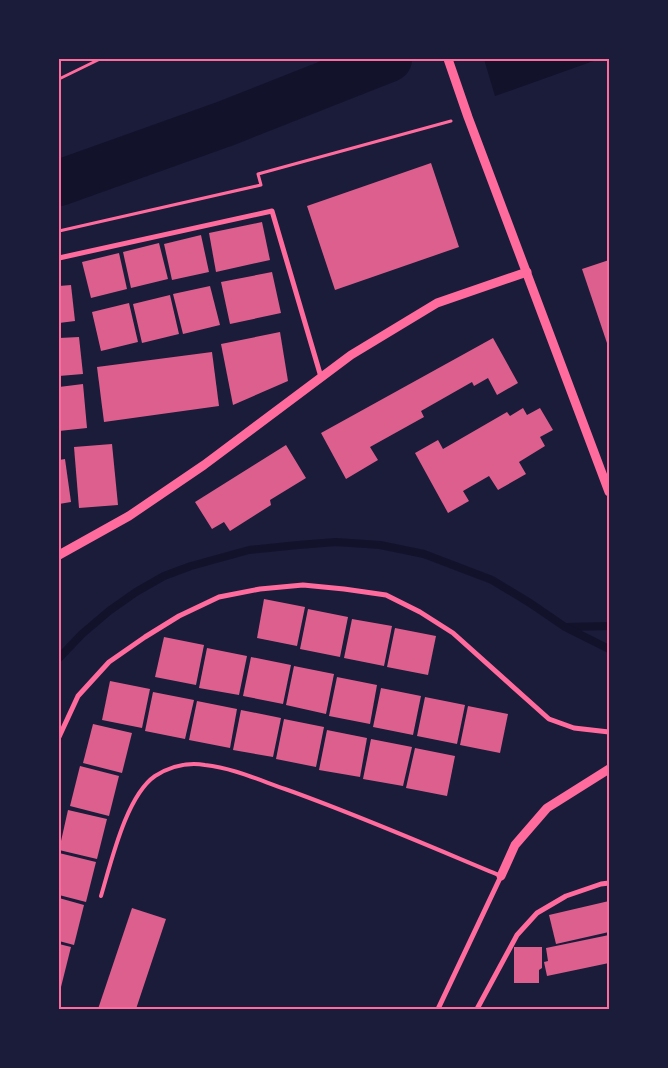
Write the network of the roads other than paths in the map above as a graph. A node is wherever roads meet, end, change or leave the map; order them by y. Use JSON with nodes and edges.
{"nodes":[{"id":1,"x":448,"y":59,"type":"edge"},
{"id":2,"x":59,"y":258,"type":"edge"},
{"id":3,"x":527,"y":272,"type":"junction"},
{"id":4,"x":322,"y":378,"type":"junction"},
{"id":5,"x":607,"y":485,"type":"edge"},
{"id":6,"x":609,"y":492,"type":"edge"},
{"id":7,"x":59,"y":555,"type":"edge"},
{"id":8,"x":609,"y":732,"type":"edge"},
{"id":9,"x":59,"y":737,"type":"edge"},
{"id":10,"x":609,"y":769,"type":"edge"},
{"id":11,"x":501,"y":876,"type":"junction"},
{"id":12,"x":609,"y":883,"type":"edge"},
{"id":13,"x":101,"y":896,"type":"dead end"},
{"id":14,"x":438,"y":1009,"type":"edge"},
{"id":15,"x":477,"y":1009,"type":"edge"}],
"edges":[{"from":1,"to":3,"type":"street"},
{"from":2,"to":4,"type":"street"},
{"from":3,"to":4,"type":"street"},
{"from":3,"to":5,"type":"street"},
{"from":4,"to":7,"type":"street"},
{"from":5,"to":6,"type":"street"},
{"from":8,"to":9,"type":"street"},
{"from":10,"to":11,"type":"street"},
{"from":11,"to":13,"type":"lane"},
{"from":11,"to":14,"type":"street"},
{"from":12,"to":15,"type":"street"}]}
